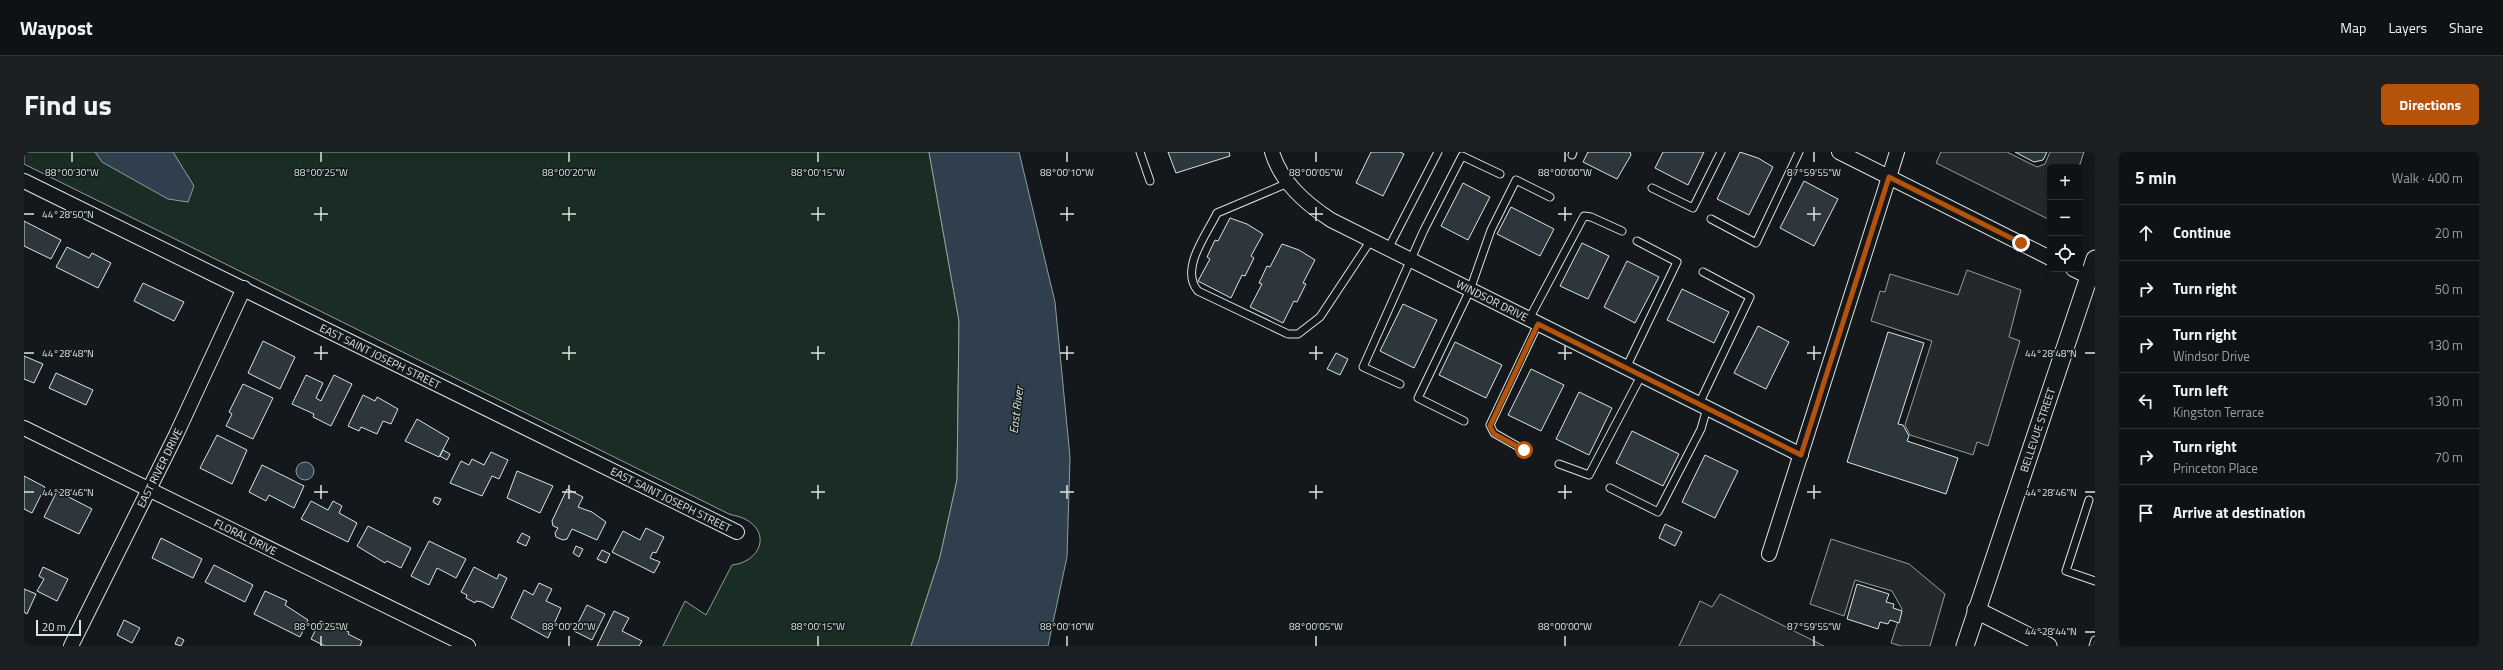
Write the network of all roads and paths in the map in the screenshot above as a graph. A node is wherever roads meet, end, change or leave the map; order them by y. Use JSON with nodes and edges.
{"nodes":[{"id":1,"x":1140,"y":152,"type":"edge"},
{"id":2,"x":1272,"y":152,"type":"edge"},
{"id":3,"x":1438,"y":152,"type":"edge"},
{"id":4,"x":1721,"y":152,"type":"edge"},
{"id":5,"x":1799,"y":152,"type":"edge"},
{"id":6,"x":1839,"y":152,"type":"edge"},
{"id":7,"x":1897,"y":152,"type":"edge"},
{"id":8,"x":1500,"y":174,"type":"dead end"},
{"id":9,"x":1889,"y":177,"type":"junction"},
{"id":10,"x":24,"y":181,"type":"edge"},
{"id":11,"x":1150,"y":181,"type":"dead end"},
{"id":12,"x":1288,"y":183,"type":"junction"},
{"id":13,"x":1652,"y":188,"type":"dead end"},
{"id":14,"x":1550,"y":197,"type":"dead end"},
{"id":15,"x":1711,"y":219,"type":"dead end"},
{"id":16,"x":1622,"y":231,"type":"dead end"},
{"id":17,"x":1371,"y":240,"type":"junction"},
{"id":18,"x":1637,"y":242,"type":"dead end"},
{"id":19,"x":1388,"y":249,"type":"junction"},
{"id":20,"x":2047,"y":256,"type":"edge"},
{"id":21,"x":2095,"y":259,"type":"edge"},
{"id":22,"x":1411,"y":261,"type":"junction"},
{"id":23,"x":1703,"y":272,"type":"dead end"},
{"id":24,"x":2079,"y":272,"type":"edge"},
{"id":25,"x":2089,"y":277,"type":"junction"},
{"id":26,"x":244,"y":288,"type":"junction"},
{"id":27,"x":1470,"y":290,"type":"junction"},
{"id":28,"x":1533,"y":322,"type":"junction"},
{"id":29,"x":1626,"y":368,"type":"junction"},
{"id":30,"x":1641,"y":376,"type":"junction"},
{"id":31,"x":1400,"y":384,"type":"dead end"},
{"id":32,"x":1703,"y":406,"type":"junction"},
{"id":33,"x":1464,"y":421,"type":"dead end"},
{"id":34,"x":24,"y":428,"type":"edge"},
{"id":35,"x":1524,"y":450,"type":"dead end"},
{"id":36,"x":1801,"y":455,"type":"junction"},
{"id":37,"x":1559,"y":464,"type":"dead end"},
{"id":38,"x":1610,"y":488,"type":"dead end"},
{"id":39,"x":149,"y":490,"type":"junction"},
{"id":40,"x":2089,"y":500,"type":"dead end"},
{"id":41,"x":737,"y":532,"type":"dead end"},
{"id":42,"x":1769,"y":554,"type":"dead end"},
{"id":43,"x":2095,"y":581,"type":"edge"},
{"id":44,"x":1976,"y":610,"type":"junction"},
{"id":45,"x":2095,"y":640,"type":"edge"},
{"id":46,"x":71,"y":646,"type":"edge"},
{"id":47,"x":468,"y":646,"type":"edge"},
{"id":48,"x":1965,"y":646,"type":"edge"},
{"id":49,"x":2048,"y":646,"type":"edge"},
{"id":50,"x":2093,"y":646,"type":"edge"}],
"edges":[{"from":1,"to":11,"type":"lane"},
{"from":2,"to":12,"type":"street","name":"WINDSOR DRIVE"},
{"from":3,"to":19,"type":"lane"},
{"from":4,"to":13,"type":"lane"},
{"from":5,"to":15,"type":"lane"},
{"from":6,"to":9,"type":"street"},
{"from":7,"to":9,"type":"street"},
{"from":8,"to":22,"type":"lane"},
{"from":9,"to":20,"type":"street"},
{"from":9,"to":36,"type":"street"},
{"from":10,"to":26,"type":"street","name":"EAST SAINT JOSEPH STREET"},
{"from":12,"to":17,"type":"street","name":"WINDSOR DRIVE"},
{"from":12,"to":17,"type":"lane"},
{"from":14,"to":27,"type":"lane"},
{"from":16,"to":28,"type":"lane"},
{"from":17,"to":19,"type":"street","name":"WINDSOR DRIVE"},
{"from":18,"to":29,"type":"lane"},
{"from":19,"to":22,"type":"street","name":"WINDSOR DRIVE"},
{"from":21,"to":25,"type":"street","name":"BELLEVUE STREET"},
{"from":22,"to":27,"type":"street","name":"WINDSOR DRIVE"},
{"from":22,"to":31,"type":"lane"},
{"from":23,"to":32,"type":"lane"},
{"from":24,"to":25,"type":"street"},
{"from":25,"to":44,"type":"street","name":"BELLEVUE STREET"},
{"from":26,"to":39,"type":"street","name":"EAST RIVER DRIVE"},
{"from":26,"to":41,"type":"street","name":"EAST SAINT JOSEPH STREET"},
{"from":27,"to":28,"type":"street","name":"WINDSOR DRIVE"},
{"from":27,"to":33,"type":"lane"},
{"from":28,"to":29,"type":"street","name":"WINDSOR DRIVE"},
{"from":28,"to":35,"type":"lane"},
{"from":29,"to":30,"type":"street","name":"WINDSOR DRIVE"},
{"from":30,"to":32,"type":"street","name":"WINDSOR DRIVE"},
{"from":30,"to":37,"type":"lane"},
{"from":32,"to":36,"type":"street","name":"WINDSOR DRIVE"},
{"from":32,"to":38,"type":"lane"},
{"from":34,"to":39,"type":"street","name":"FLORAL DRIVE"},
{"from":36,"to":42,"type":"street"},
{"from":39,"to":46,"type":"street","name":"EAST RIVER DRIVE"},
{"from":39,"to":47,"type":"street","name":"FLORAL DRIVE"},
{"from":40,"to":43,"type":"lane"},
{"from":44,"to":48,"type":"street","name":"BELLEVUE STREET"},
{"from":44,"to":49,"type":"street"},
{"from":45,"to":50,"type":"lane"}]}
